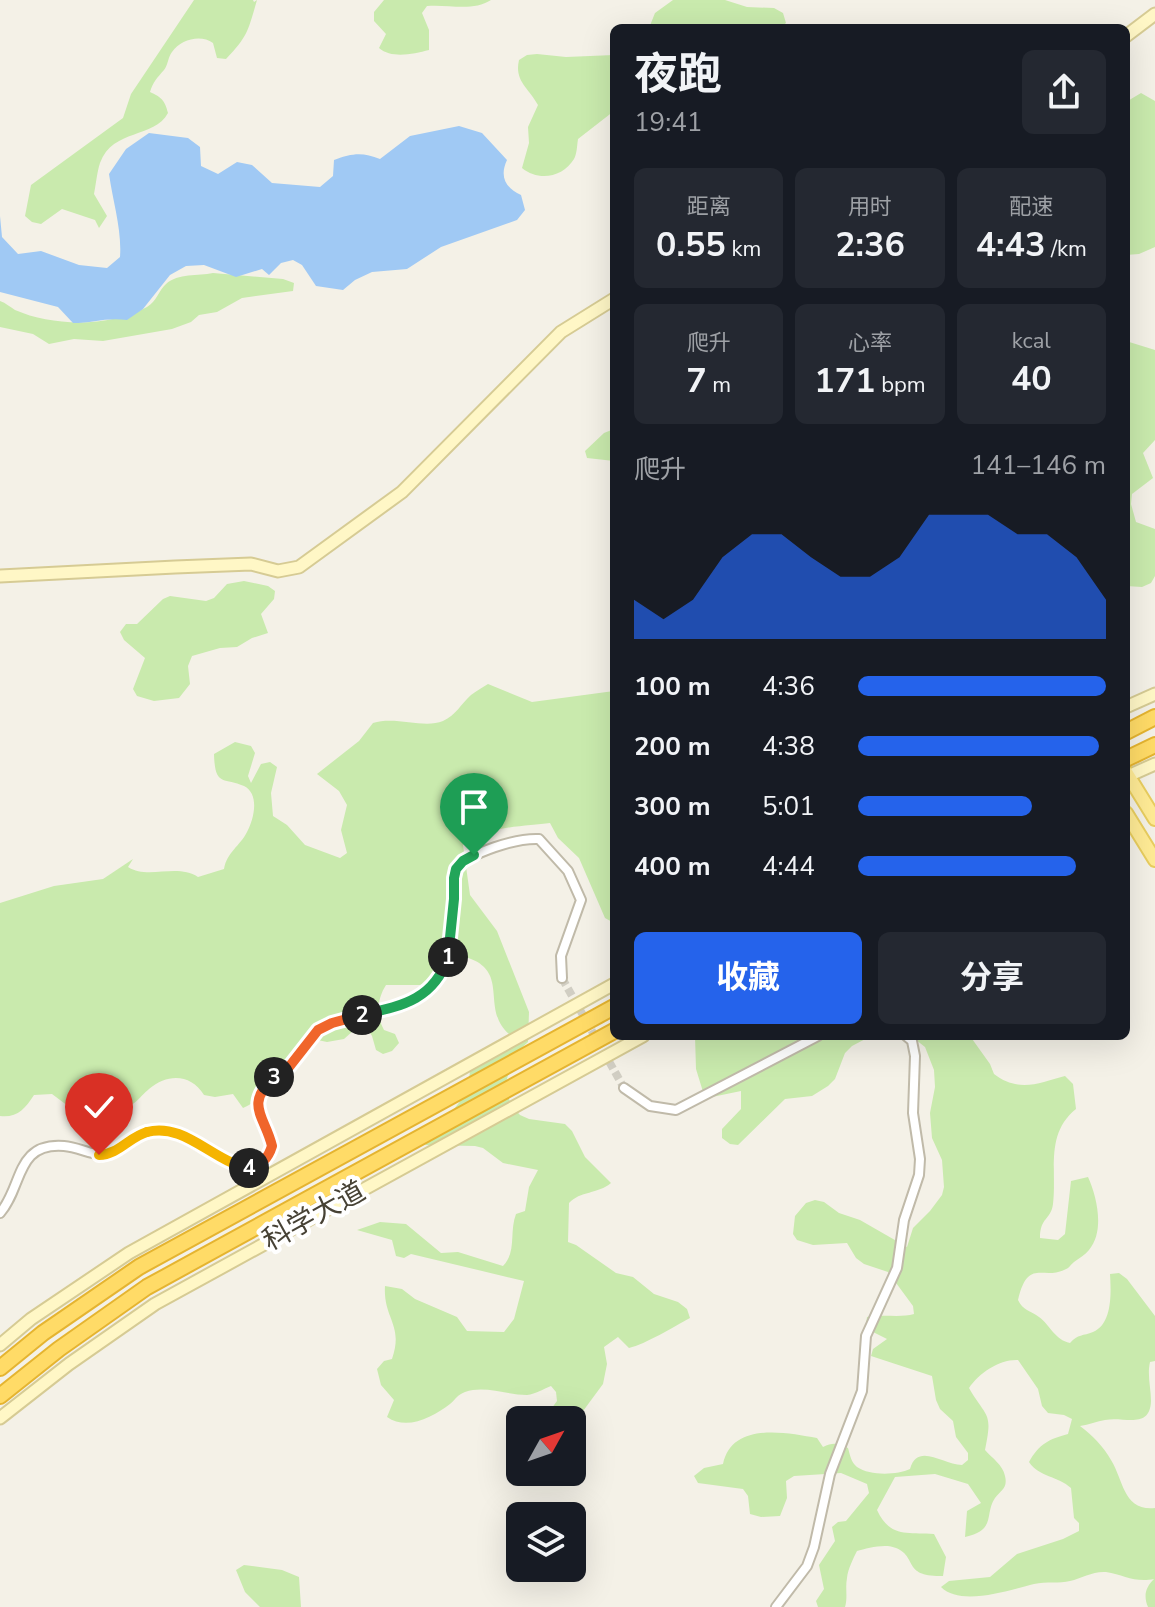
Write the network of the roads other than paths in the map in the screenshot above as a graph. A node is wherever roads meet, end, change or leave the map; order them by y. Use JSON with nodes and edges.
{"nodes":[{"id":1,"x":1155,"y":14,"type":"edge"},
{"id":2,"x":1130,"y":33,"type":"edge"},
{"id":3,"x":610,"y":301,"type":"edge"},
{"id":4,"x":0,"y":576,"type":"edge"},
{"id":5,"x":1155,"y":694,"type":"edge"},
{"id":6,"x":1130,"y":705,"type":"edge"},
{"id":7,"x":1155,"y":717,"type":"edge"},
{"id":8,"x":1130,"y":730,"type":"edge"},
{"id":9,"x":1155,"y":745,"type":"edge"},
{"id":10,"x":1130,"y":757,"type":"edge"},
{"id":11,"x":1155,"y":764,"type":"edge"},
{"id":12,"x":1130,"y":774,"type":"edge"},
{"id":13,"x":1130,"y":780,"type":"edge"},
{"id":14,"x":1130,"y":819,"type":"edge"},
{"id":15,"x":1155,"y":819,"type":"edge"},
{"id":16,"x":1155,"y":860,"type":"edge"},
{"id":17,"x":562,"y":978,"type":"tunnel mouth"},
{"id":18,"x":610,"y":986,"type":"edge"},
{"id":19,"x":610,"y":1009,"type":"edge"},
{"id":20,"x":610,"y":1033,"type":"edge"},
{"id":21,"x":636,"y":1040,"type":"edge"},
{"id":22,"x":810,"y":1040,"type":"edge"},
{"id":23,"x":911,"y":1040,"type":"edge"},
{"id":24,"x":624,"y":1088,"type":"tunnel mouth"},
{"id":25,"x":0,"y":1213,"type":"edge"},
{"id":26,"x":0,"y":1345,"type":"edge"},
{"id":27,"x":0,"y":1368,"type":"edge"},
{"id":28,"x":0,"y":1396,"type":"edge"},
{"id":29,"x":0,"y":1418,"type":"edge"},
{"id":30,"x":776,"y":1607,"type":"edge"}],
"edges":[{"from":1,"to":2,"type":"main road"},
{"from":3,"to":4,"type":"main road"},
{"from":5,"to":6,"type":"main road"},
{"from":7,"to":8,"type":"highway"},
{"from":9,"to":10,"type":"highway"},
{"from":11,"to":12,"type":"main road"},
{"from":13,"to":15,"type":"main road"},
{"from":14,"to":16,"type":"main road"},
{"from":17,"to":25,"type":"street"},
{"from":18,"to":26,"type":"main road","name":"科学大道"},
{"from":19,"to":27,"type":"highway","name":"科学大道"},
{"from":20,"to":28,"type":"highway","name":"科学大道"},
{"from":21,"to":29,"type":"main road","name":"科学大道"},
{"from":22,"to":24,"type":"street"},
{"from":23,"to":30,"type":"street"}]}
